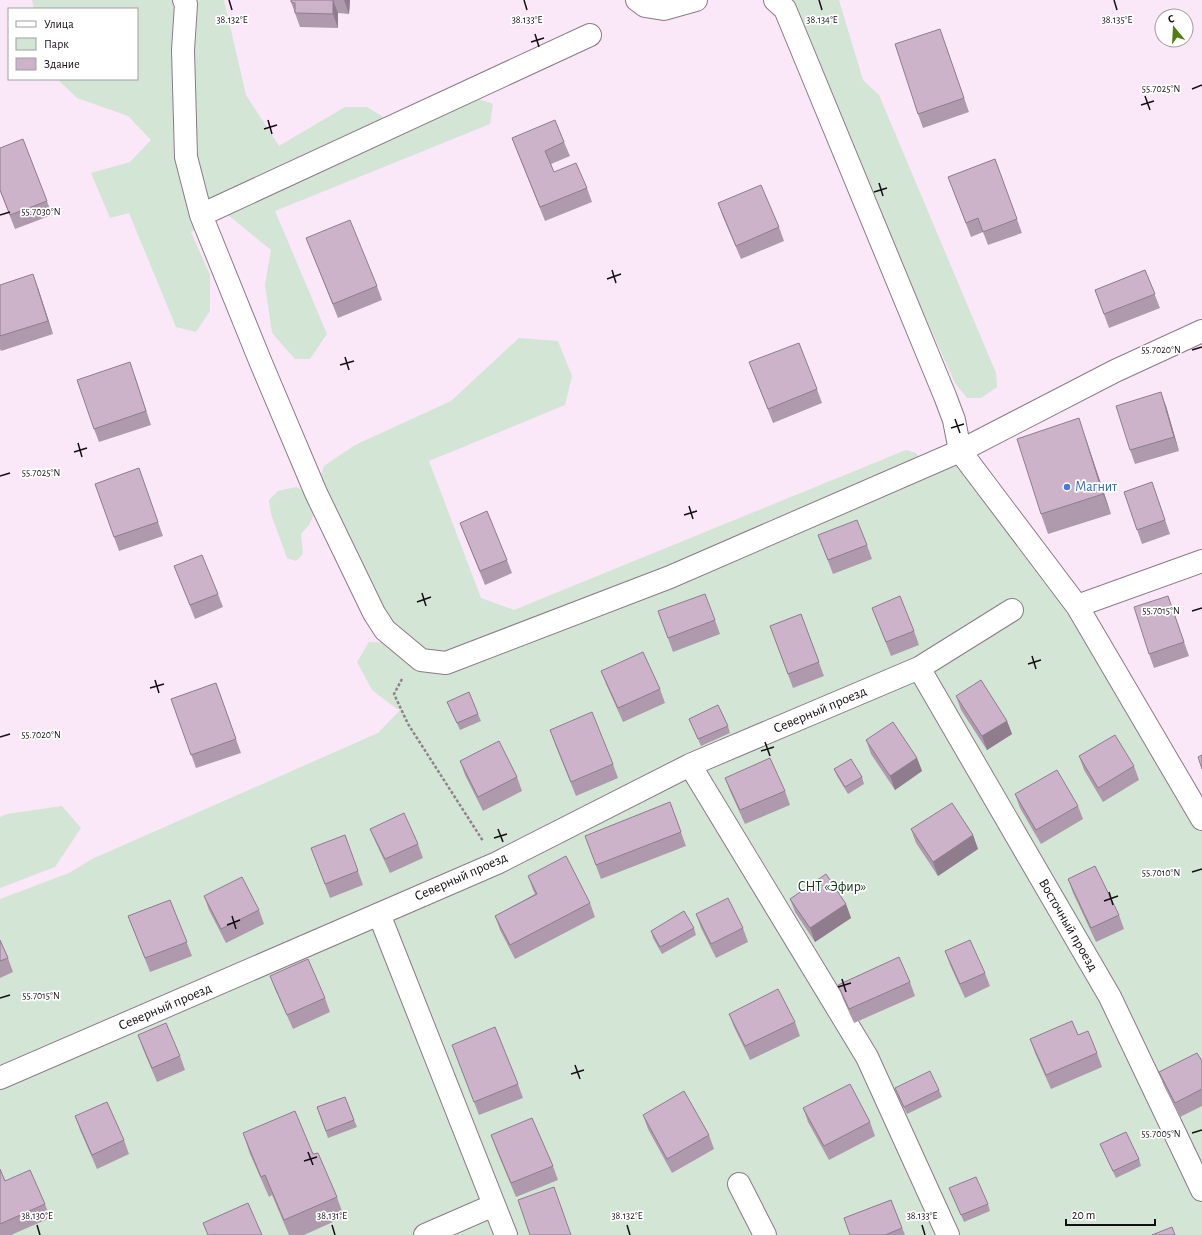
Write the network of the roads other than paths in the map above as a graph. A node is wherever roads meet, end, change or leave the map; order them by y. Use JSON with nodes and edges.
{"nodes":[{"id":1,"x":184,"y":0,"type":"edge"},
{"id":2,"x":637,"y":0,"type":"edge"},
{"id":3,"x":696,"y":0,"type":"edge"},
{"id":4,"x":775,"y":0,"type":"edge"},
{"id":5,"x":590,"y":36,"type":"dead end"},
{"id":6,"x":201,"y":215,"type":"junction"},
{"id":7,"x":1202,"y":331,"type":"edge"},
{"id":8,"x":960,"y":451,"type":"junction"},
{"id":9,"x":1202,"y":562,"type":"edge"},
{"id":10,"x":1077,"y":606,"type":"junction"},
{"id":11,"x":1012,"y":610,"type":"dead end"},
{"id":12,"x":919,"y":668,"type":"junction"},
{"id":13,"x":690,"y":765,"type":"junction"},
{"id":14,"x":1202,"y":819,"type":"edge"},
{"id":15,"x":379,"y":914,"type":"junction"},
{"id":16,"x":0,"y":1078,"type":"edge"},
{"id":17,"x":739,"y":1184,"type":"dead end"},
{"id":18,"x":1202,"y":1190,"type":"edge"},
{"id":19,"x":494,"y":1205,"type":"junction"},
{"id":20,"x":424,"y":1235,"type":"edge"},
{"id":21,"x":506,"y":1235,"type":"edge"},
{"id":22,"x":765,"y":1235,"type":"edge"},
{"id":23,"x":948,"y":1235,"type":"edge"}],
"edges":[{"from":1,"to":6,"type":"street"},
{"from":2,"to":3,"type":"street"},
{"from":4,"to":8,"type":"street"},
{"from":5,"to":6,"type":"street"},
{"from":6,"to":8,"type":"street"},
{"from":7,"to":8,"type":"street"},
{"from":8,"to":10,"type":"street"},
{"from":9,"to":10,"type":"street"},
{"from":10,"to":14,"type":"street"},
{"from":11,"to":12,"type":"street","name":"Северный проезд"},
{"from":12,"to":13,"type":"street","name":"Северный проезд"},
{"from":12,"to":18,"type":"street","name":"Восточный проезд"},
{"from":13,"to":15,"type":"street","name":"Северный проезд"},
{"from":13,"to":23,"type":"street"},
{"from":15,"to":16,"type":"street","name":"Северный проезд"},
{"from":15,"to":19,"type":"street"},
{"from":17,"to":22,"type":"street"},
{"from":19,"to":20,"type":"street"},
{"from":19,"to":21,"type":"street"}]}
